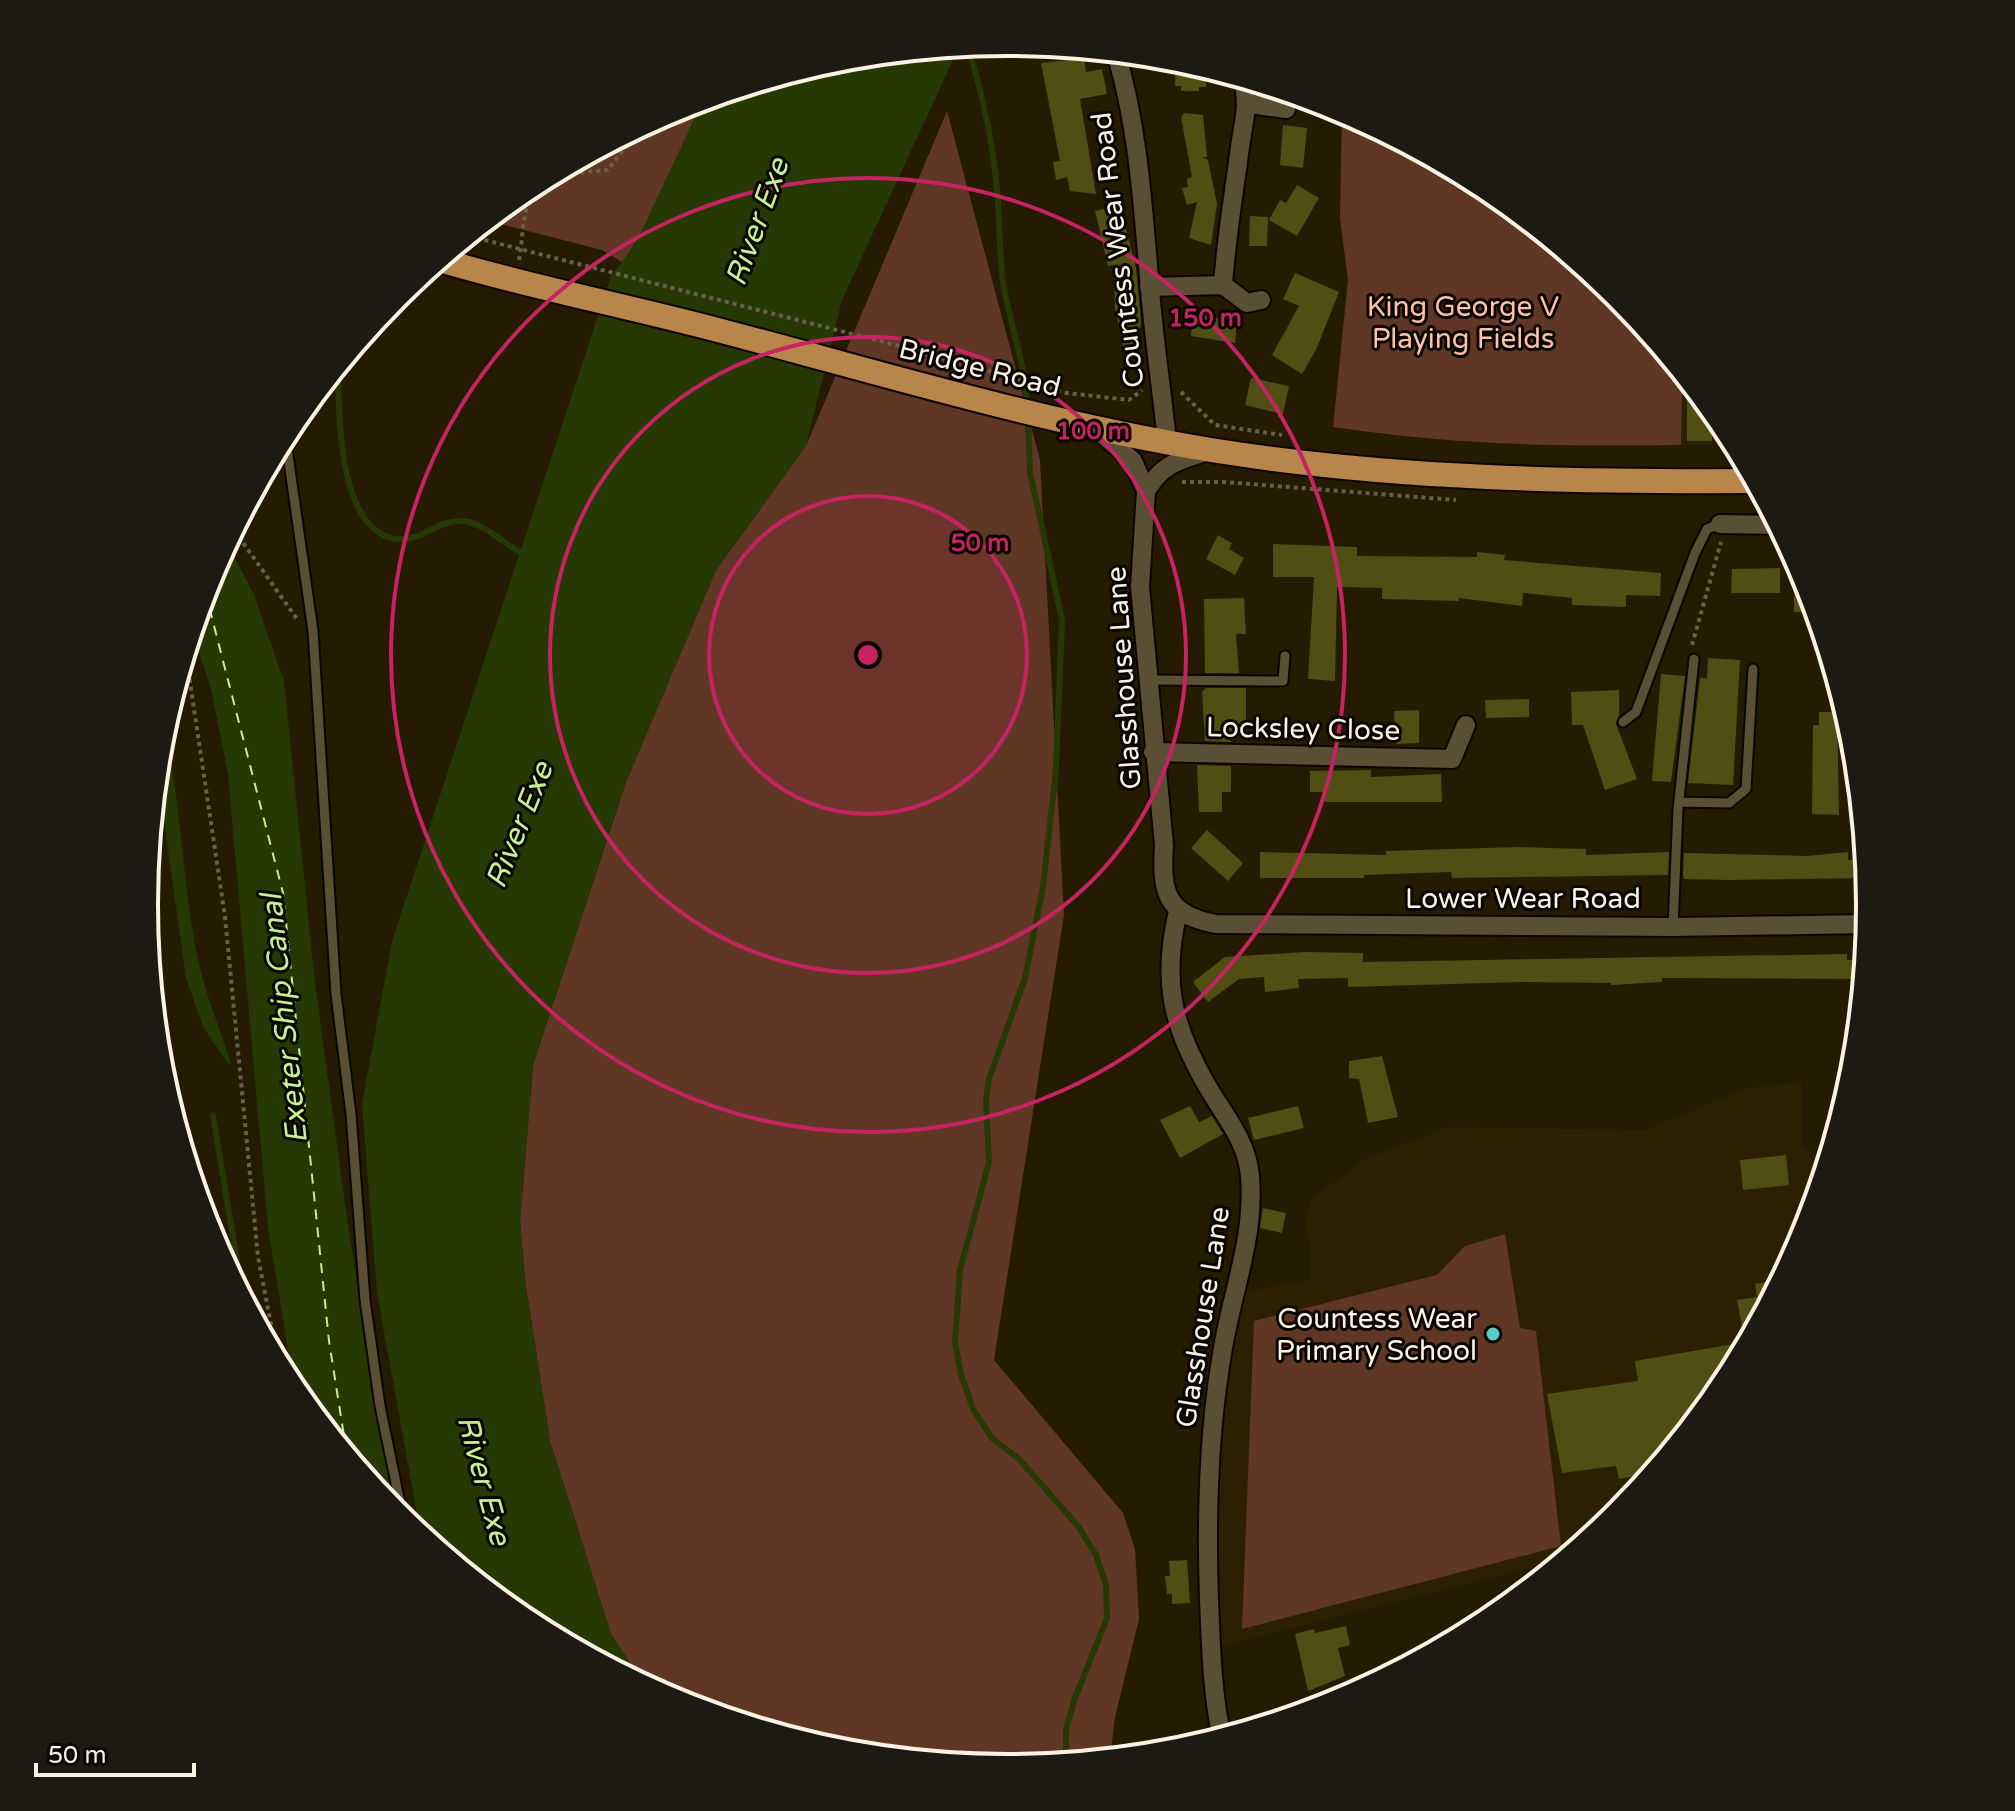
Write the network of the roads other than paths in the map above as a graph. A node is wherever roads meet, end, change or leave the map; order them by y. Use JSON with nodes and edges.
{"nodes":[{"id":1,"x":1118,"y":63,"type":"edge"},
{"id":2,"x":1246,"y":91,"type":"edge"},
{"id":3,"x":1249,"y":104,"type":"junction"},
{"id":4,"x":1286,"y":109,"type":"dead end"},
{"id":5,"x":451,"y":264,"type":"edge"},
{"id":6,"x":1223,"y":285,"type":"junction"},
{"id":7,"x":1149,"y":287,"type":"junction"},
{"id":8,"x":1261,"y":300,"type":"dead end"},
{"id":9,"x":1090,"y":425,"type":"junction"},
{"id":10,"x":1167,"y":442,"type":"junction"},
{"id":11,"x":1210,"y":450,"type":"junction"},
{"id":12,"x":288,"y":455,"type":"edge"},
{"id":13,"x":1743,"y":481,"type":"edge"},
{"id":14,"x":1146,"y":491,"type":"junction"},
{"id":15,"x":1724,"y":525,"type":"joint"},
{"id":16,"x":1766,"y":525,"type":"edge"},
{"id":17,"x":1285,"y":656,"type":"dead end"},
{"id":18,"x":1694,"y":659,"type":"road end"},
{"id":19,"x":1753,"y":669,"type":"dead end"},
{"id":20,"x":1147,"y":680,"type":"junction"},
{"id":21,"x":1623,"y":722,"type":"dead end"},
{"id":22,"x":1466,"y":725,"type":"dead end"},
{"id":23,"x":1153,"y":752,"type":"junction"},
{"id":24,"x":1679,"y":802,"type":"junction"},
{"id":25,"x":1178,"y":911,"type":"junction"},
{"id":26,"x":1856,"y":924,"type":"edge"},
{"id":27,"x":1673,"y":927,"type":"junction"},
{"id":28,"x":399,"y":1498,"type":"edge"},
{"id":29,"x":1220,"y":1728,"type":"edge"}],
"edges":[{"from":1,"to":7,"type":"street","name":"Countess Wear Road"},
{"from":2,"to":3,"type":"street"},
{"from":3,"to":4,"type":"street"},
{"from":3,"to":6,"type":"street"},
{"from":5,"to":9,"type":"main road","name":"Bridge Road"},
{"from":6,"to":7,"type":"street"},
{"from":6,"to":8,"type":"street"},
{"from":7,"to":10,"type":"street","name":"Countess Wear Road"},
{"from":9,"to":10,"type":"main road","name":"Bridge Road"},
{"from":9,"to":14,"type":"street"},
{"from":10,"to":11,"type":"main road","name":"Bridge Road"},
{"from":11,"to":13,"type":"main road","name":"Bridge Road"},
{"from":11,"to":14,"type":"street"},
{"from":12,"to":28,"type":"lane"},
{"from":14,"to":20,"type":"street","name":"Glasshouse Lane"},
{"from":15,"to":16,"type":"street"},
{"from":15,"to":21,"type":"lane"},
{"from":17,"to":20,"type":"lane"},
{"from":18,"to":24,"type":"lane"},
{"from":19,"to":24,"type":"lane"},
{"from":20,"to":23,"type":"street","name":"Glasshouse Lane"},
{"from":22,"to":23,"type":"street","name":"Locksley Close"},
{"from":23,"to":25,"type":"street","name":"Glasshouse Lane"},
{"from":24,"to":27,"type":"lane"},
{"from":25,"to":27,"type":"street","name":"Lower Wear Road"},
{"from":25,"to":29,"type":"street","name":"Glasshouse Lane"},
{"from":26,"to":27,"type":"street","name":"Lower Wear Road"}]}
